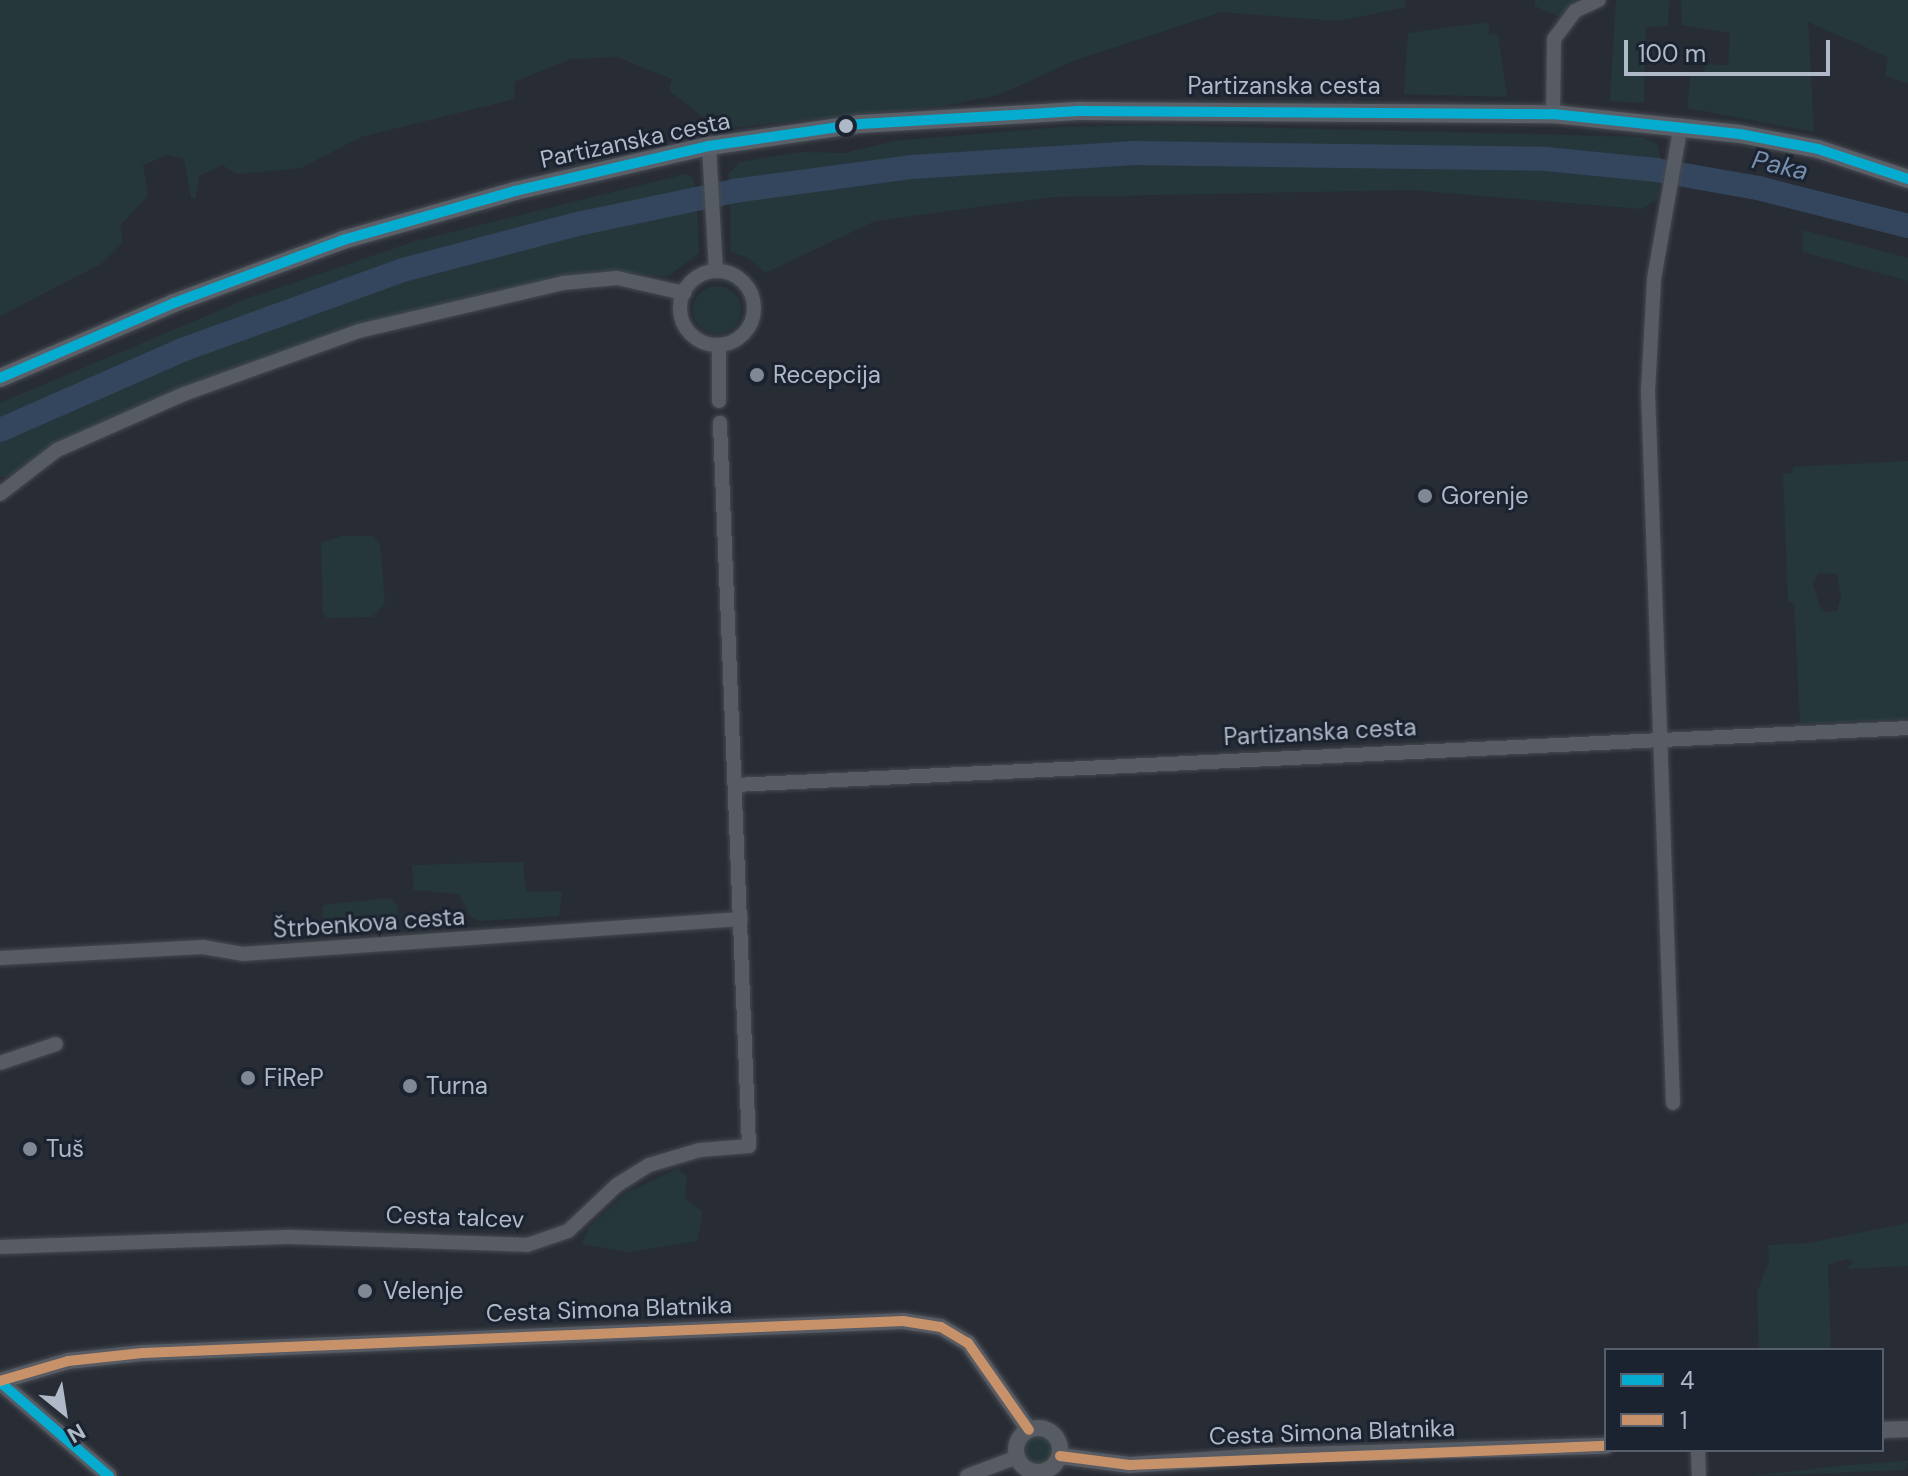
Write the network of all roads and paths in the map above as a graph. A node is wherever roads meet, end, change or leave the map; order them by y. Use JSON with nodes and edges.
{"nodes":[{"id":1,"x":1599,"y":0,"type":"edge"},
{"id":2,"x":1553,"y":114,"type":"junction"},
{"id":3,"x":1681,"y":125,"type":"junction"},
{"id":4,"x":709,"y":146,"type":"junction"},
{"id":5,"x":1908,"y":179,"type":"edge"},
{"id":6,"x":716,"y":271,"type":"junction"},
{"id":7,"x":684,"y":293,"type":"junction"},
{"id":8,"x":719,"y":346,"type":"junction"},
{"id":9,"x":0,"y":378,"type":"edge"},
{"id":10,"x":719,"y":401,"type":"dead end"},
{"id":11,"x":720,"y":423,"type":"dead end"},
{"id":12,"x":0,"y":494,"type":"edge"},
{"id":13,"x":1908,"y":728,"type":"edge"},
{"id":14,"x":1658,"y":739,"type":"junction"},
{"id":15,"x":735,"y":785,"type":"junction"},
{"id":16,"x":741,"y":919,"type":"junction"},
{"id":17,"x":0,"y":958,"type":"edge"},
{"id":18,"x":56,"y":1044,"type":"dead end"},
{"id":19,"x":0,"y":1063,"type":"edge"},
{"id":20,"x":1673,"y":1103,"type":"dead end"},
{"id":21,"x":0,"y":1247,"type":"edge"},
{"id":22,"x":0,"y":1382,"type":"edge"},
{"id":23,"x":1908,"y":1429,"type":"edge"},
{"id":24,"x":1029,"y":1430,"type":"junction"},
{"id":25,"x":1884,"y":1430,"type":"edge"},
{"id":26,"x":1604,"y":1446,"type":"edge"},
{"id":27,"x":1698,"y":1452,"type":"edge"},
{"id":28,"x":1060,"y":1456,"type":"junction"},
{"id":29,"x":1017,"y":1457,"type":"junction"},
{"id":30,"x":109,"y":1476,"type":"edge"},
{"id":31,"x":967,"y":1476,"type":"edge"},
{"id":32,"x":1699,"y":1476,"type":"edge"}],
"edges":[{"from":1,"to":2,"type":"street"},
{"from":2,"to":3,"type":"main road","name":"Partizanska cesta"},
{"from":2,"to":4,"type":"main road","name":"Partizanska cesta"},
{"from":3,"to":5,"type":"main road","name":"Partizanska cesta"},
{"from":3,"to":14,"type":"street"},
{"from":4,"to":6,"type":"street"},
{"from":4,"to":9,"type":"main road","name":"Partizanska cesta"},
{"from":6,"to":7,"type":"street"},
{"from":6,"to":8,"type":"street"},
{"from":7,"to":8,"type":"street"},
{"from":7,"to":12,"type":"street"},
{"from":8,"to":10,"type":"street"},
{"from":11,"to":15,"type":"street"},
{"from":13,"to":14,"type":"street","name":"Partizanska cesta"},
{"from":14,"to":15,"type":"street","name":"Partizanska cesta"},
{"from":14,"to":20,"type":"street"},
{"from":15,"to":16,"type":"street"},
{"from":16,"to":17,"type":"street","name":"Štrbenkova cesta"},
{"from":16,"to":21,"type":"street","name":"Cesta talcev"},
{"from":18,"to":19,"type":"street"},
{"from":22,"to":24,"type":"street","name":"Cesta Simona Blatnika"},
{"from":22,"to":30,"type":"street"},
{"from":23,"to":25,"type":"street"},
{"from":24,"to":28,"type":"street"},
{"from":24,"to":29,"type":"street"},
{"from":26,"to":28,"type":"street","name":"Cesta Simona Blatnika"},
{"from":27,"to":32,"type":"street"},
{"from":28,"to":29,"type":"street"},
{"from":29,"to":31,"type":"street"}]}
